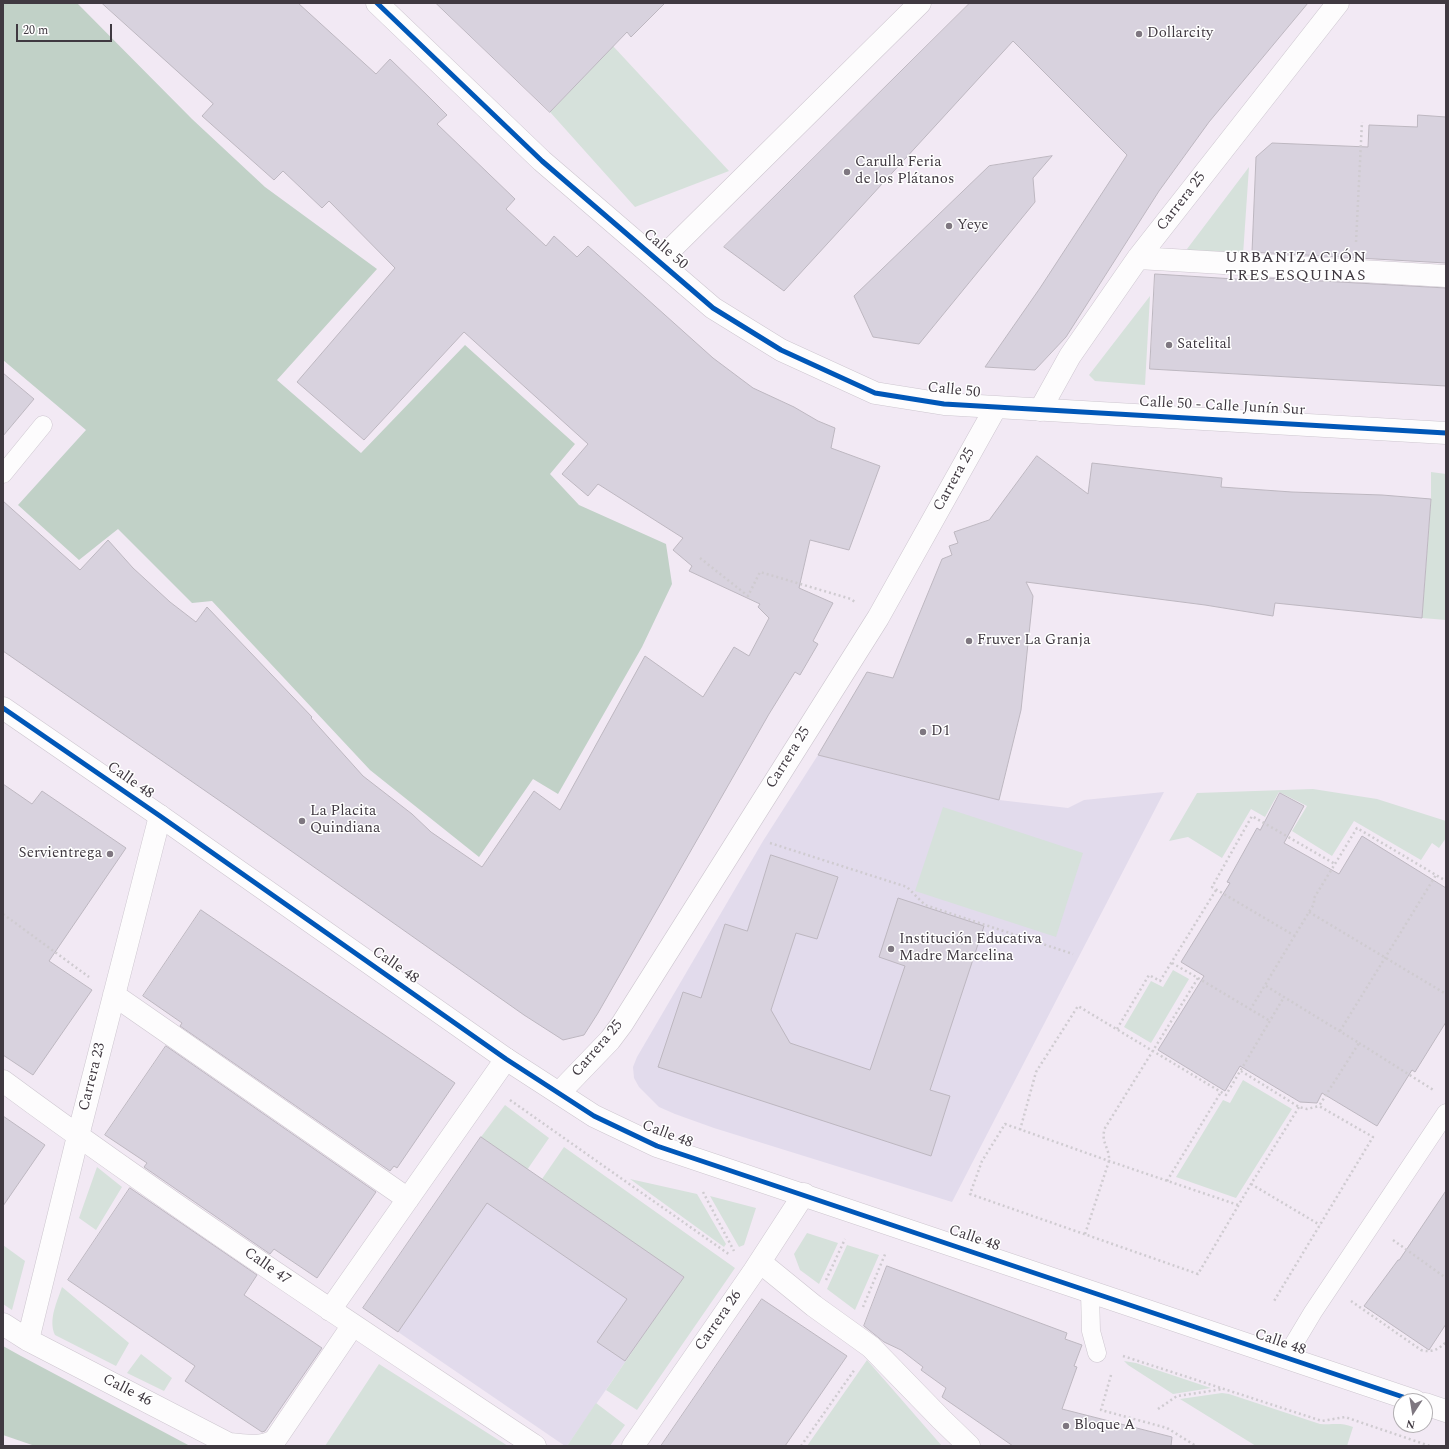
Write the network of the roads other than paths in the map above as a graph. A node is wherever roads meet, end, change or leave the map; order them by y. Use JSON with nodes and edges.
{"nodes":[{"id":1,"x":377,"y":3,"type":"edge"},
{"id":2,"x":920,"y":3,"type":"edge"},
{"id":3,"x":1338,"y":3,"type":"edge"},
{"id":4,"x":1138,"y":258,"type":"junction"},
{"id":5,"x":659,"y":261,"type":"junction"},
{"id":6,"x":1446,"y":276,"type":"edge"},
{"id":7,"x":996,"y":407,"type":"junction"},
{"id":8,"x":1040,"y":410,"type":"junction"},
{"id":9,"x":43,"y":425,"type":"dead end"},
{"id":10,"x":1446,"y":433,"type":"edge"},
{"id":11,"x":3,"y":474,"type":"edge"},
{"id":12,"x":3,"y":708,"type":"edge"},
{"id":13,"x":160,"y":816,"type":"junction"},
{"id":14,"x":114,"y":995,"type":"junction"},
{"id":15,"x":506,"y":1059,"type":"junction"},
{"id":16,"x":3,"y":1081,"type":"edge"},
{"id":17,"x":559,"y":1093,"type":"junction"},
{"id":18,"x":1446,"y":1113,"type":"edge"},
{"id":19,"x":78,"y":1136,"type":"junction"},
{"id":20,"x":804,"y":1194,"type":"junction"},
{"id":21,"x":408,"y":1200,"type":"junction"},
{"id":22,"x":751,"y":1265,"type":"junction"},
{"id":23,"x":1090,"y":1292,"type":"junction"},
{"id":24,"x":330,"y":1310,"type":"junction"},
{"id":25,"x":3,"y":1324,"type":"edge"},
{"id":26,"x":353,"y":1325,"type":"junction"},
{"id":27,"x":28,"y":1340,"type":"junction"},
{"id":28,"x":1097,"y":1350,"type":"road end"},
{"id":29,"x":1286,"y":1357,"type":"junction"},
{"id":30,"x":1393,"y":1393,"type":"edge"},
{"id":31,"x":1433,"y":1407,"type":"edge"},
{"id":32,"x":1446,"y":1411,"type":"edge"},
{"id":33,"x":254,"y":1445,"type":"edge"},
{"id":34,"x":535,"y":1446,"type":"edge"},
{"id":35,"x":633,"y":1446,"type":"edge"},
{"id":36,"x":969,"y":1446,"type":"edge"}],
"edges":[{"from":1,"to":5,"type":"street","name":"Calle 50"},
{"from":2,"to":5,"type":"street"},
{"from":3,"to":4,"type":"street","name":"Carrera 25"},
{"from":4,"to":6,"type":"street"},
{"from":4,"to":8,"type":"street","name":"Carrera 25"},
{"from":5,"to":7,"type":"street","name":"Calle 50"},
{"from":7,"to":8,"type":"street","name":"Calle 50 - Calle Junín Sur"},
{"from":7,"to":17,"type":"street","name":"Carrera 25"},
{"from":8,"to":10,"type":"street","name":"Calle 50 - Calle Junín Sur"},
{"from":9,"to":11,"type":"lane"},
{"from":12,"to":13,"type":"street","name":"Calle 48"},
{"from":13,"to":14,"type":"street","name":"Carrera 23"},
{"from":13,"to":15,"type":"street","name":"Calle 48"},
{"from":14,"to":19,"type":"street","name":"Carrera 23"},
{"from":14,"to":21,"type":"street"},
{"from":15,"to":17,"type":"street","name":"Calle 48"},
{"from":15,"to":21,"type":"street"},
{"from":16,"to":19,"type":"street","name":"Calle 47"},
{"from":17,"to":20,"type":"street","name":"Calle 48"},
{"from":18,"to":29,"type":"lane"},
{"from":19,"to":24,"type":"street","name":"Calle 47"},
{"from":19,"to":27,"type":"street","name":"Carrera 23"},
{"from":20,"to":22,"type":"street","name":"Carrera 26"},
{"from":20,"to":23,"type":"street","name":"Calle 48"},
{"from":21,"to":24,"type":"street"},
{"from":22,"to":35,"type":"street","name":"Carrera 26"},
{"from":22,"to":36,"type":"street"},
{"from":23,"to":28,"type":"lane"},
{"from":23,"to":29,"type":"street","name":"Calle 48"},
{"from":24,"to":26,"type":"street","name":"Calle 47"},
{"from":25,"to":27,"type":"street","name":"Calle 46"},
{"from":26,"to":33,"type":"street","name":"Calle 46"},
{"from":26,"to":34,"type":"street","name":"Calle 47"},
{"from":27,"to":33,"type":"street","name":"Calle 46"},
{"from":29,"to":30,"type":"street","name":"Calle 48"},
{"from":31,"to":32,"type":"street"}]}
